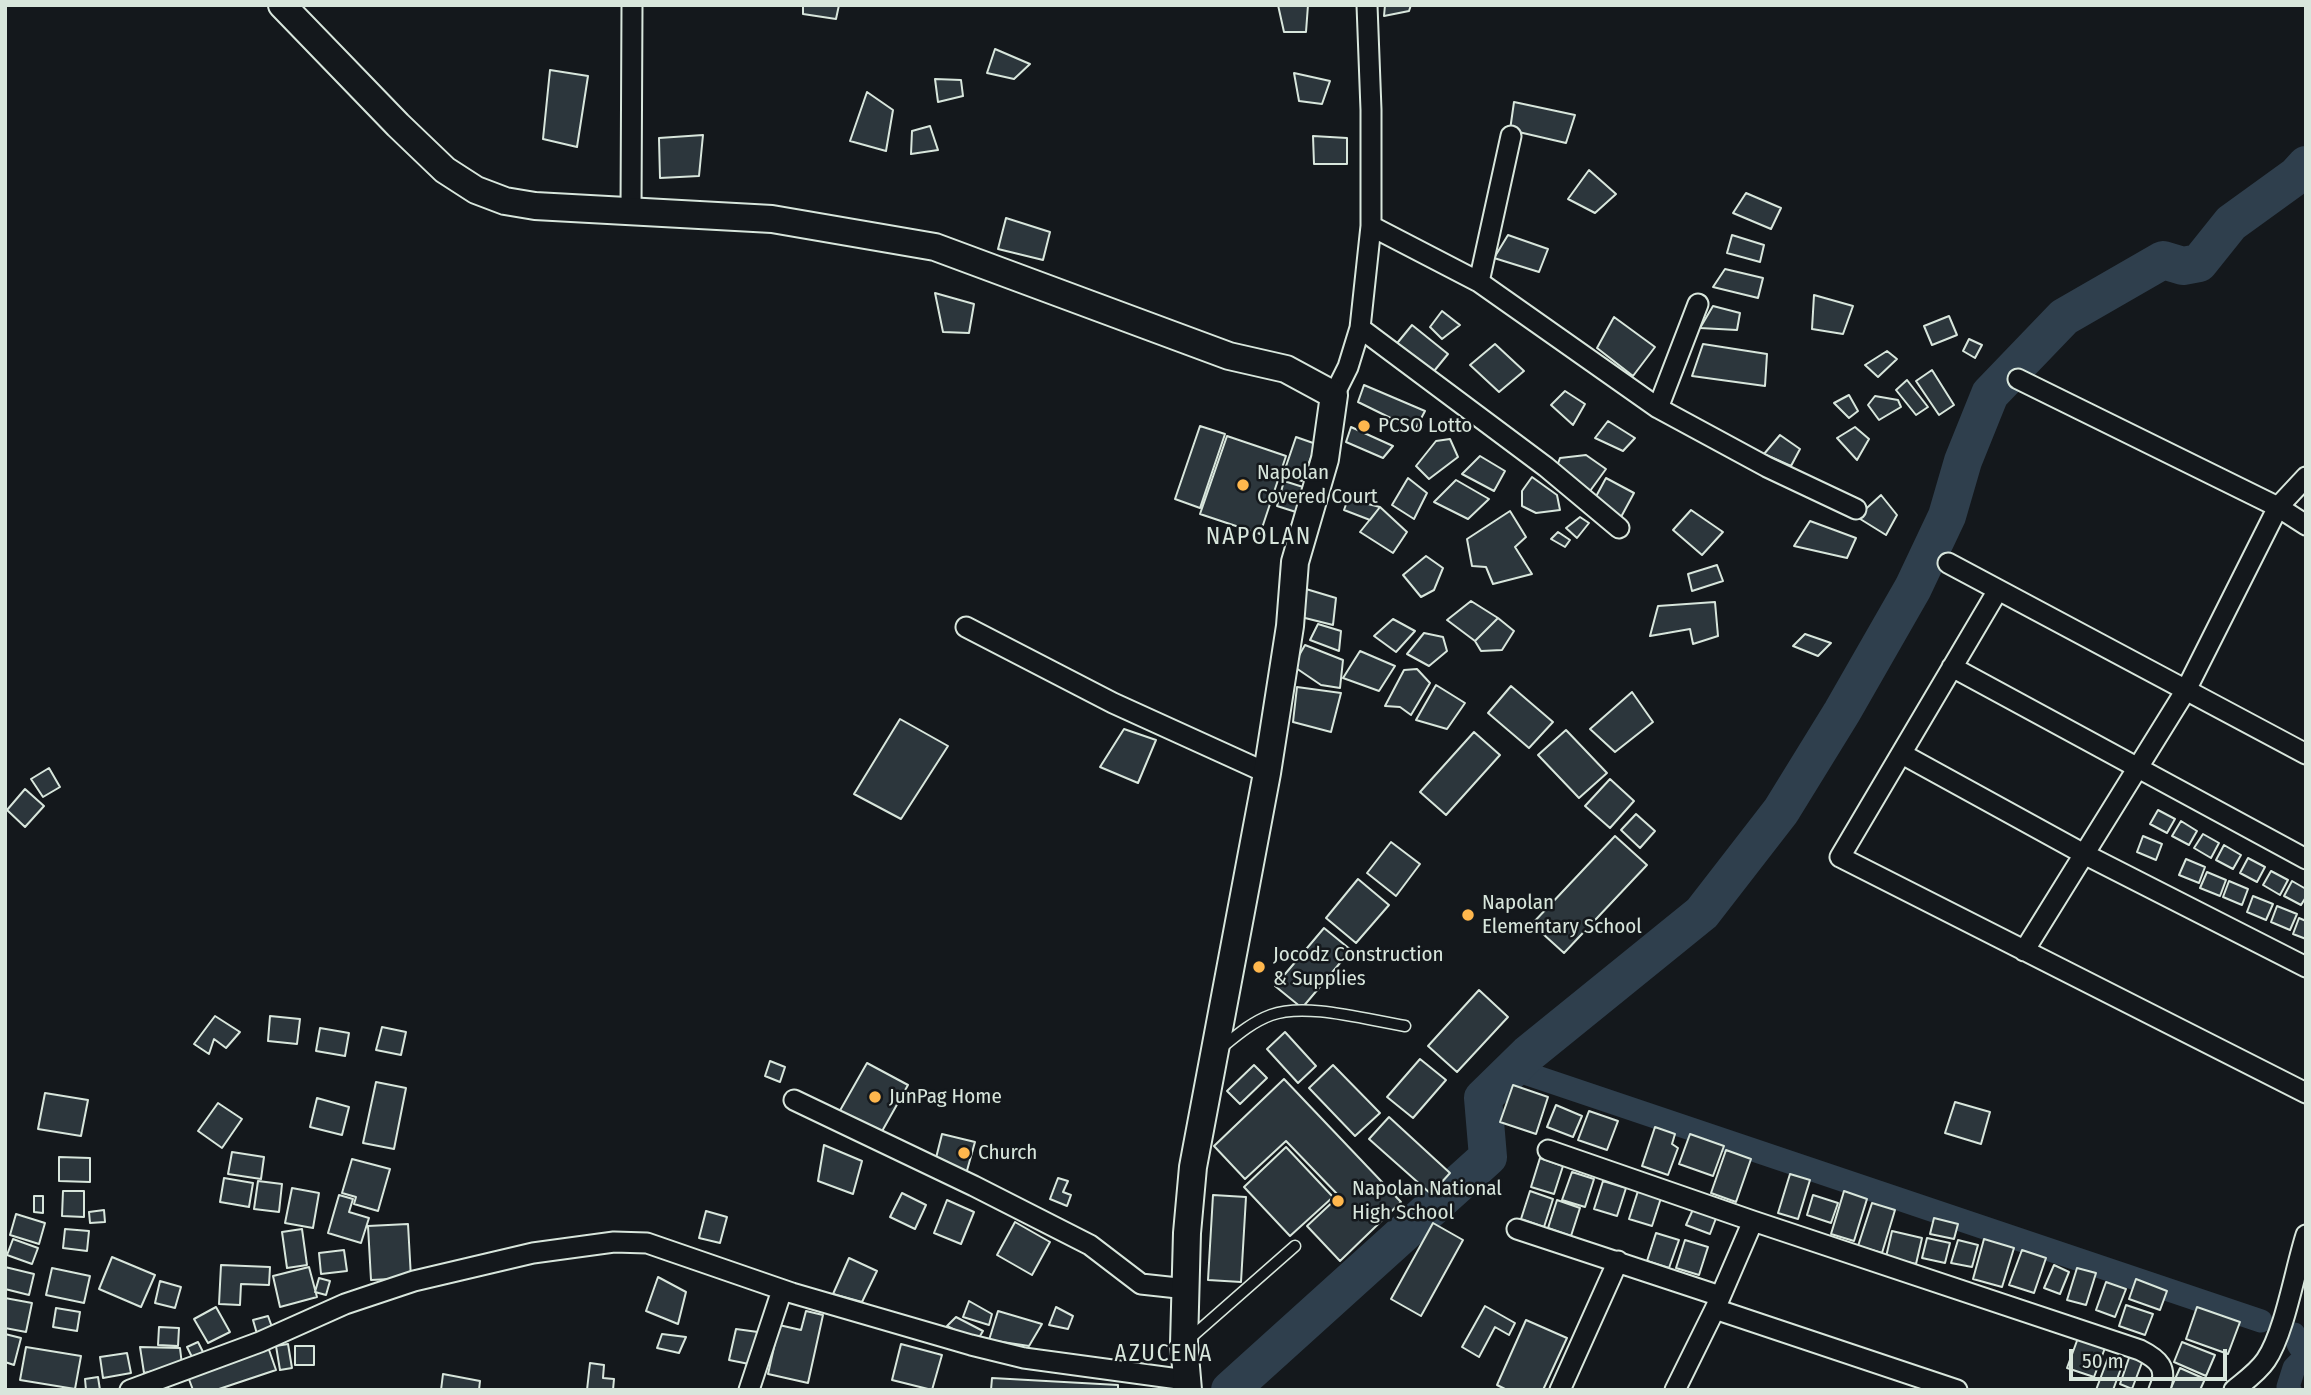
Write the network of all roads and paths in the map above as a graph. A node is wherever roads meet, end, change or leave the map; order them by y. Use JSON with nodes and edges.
{"nodes":[{"id":1,"x":282,"y":5,"type":"edge"},
{"id":2,"x":632,"y":5,"type":"edge"},
{"id":3,"x":1367,"y":5,"type":"edge"},
{"id":4,"x":1511,"y":136,"type":"dead end"},
{"id":5,"x":631,"y":211,"type":"junction"},
{"id":6,"x":1371,"y":226,"type":"junction"},
{"id":7,"x":1479,"y":282,"type":"junction"},
{"id":8,"x":1698,"y":304,"type":"dead end"},
{"id":9,"x":1360,"y":328,"type":"junction"},
{"id":10,"x":2018,"y":379,"type":"dead end"},
{"id":11,"x":1334,"y":395,"type":"junction"},
{"id":12,"x":1658,"y":408,"type":"junction"},
{"id":13,"x":2306,"y":477,"type":"edge"},
{"id":14,"x":2278,"y":507,"type":"junction"},
{"id":15,"x":1856,"y":509,"type":"dead end"},
{"id":16,"x":2306,"y":525,"type":"edge"},
{"id":17,"x":1619,"y":528,"type":"dead end"},
{"id":18,"x":1948,"y":563,"type":"dead end"},
{"id":19,"x":1998,"y":590,"type":"junction"},
{"id":20,"x":966,"y":627,"type":"dead end"},
{"id":21,"x":1952,"y":667,"type":"junction"},
{"id":22,"x":2186,"y":690,"type":"junction"},
{"id":23,"x":1902,"y":754,"type":"junction"},
{"id":24,"x":2306,"y":754,"type":"edge"},
{"id":25,"x":2138,"y":768,"type":"junction"},
{"id":26,"x":1267,"y":773,"type":"junction"},
{"id":27,"x":2084,"y":855,"type":"junction"},
{"id":28,"x":2306,"y":859,"type":"edge"},
{"id":29,"x":2024,"y":951,"type":"junction"},
{"id":30,"x":2306,"y":967,"type":"edge"},
{"id":31,"x":1405,"y":1026,"type":"dead end"},
{"id":32,"x":1215,"y":1052,"type":"junction"},
{"id":33,"x":2306,"y":1093,"type":"edge"},
{"id":34,"x":794,"y":1100,"type":"dead end"},
{"id":35,"x":1548,"y":1150,"type":"dead end"},
{"id":36,"x":1753,"y":1221,"type":"junction"},
{"id":37,"x":1517,"y":1229,"type":"dead end"},
{"id":38,"x":2305,"y":1240,"type":"edge"},
{"id":39,"x":1295,"y":1246,"type":"dead end"},
{"id":40,"x":1618,"y":1261,"type":"junction"},
{"id":41,"x":1187,"y":1289,"type":"junction"},
{"id":42,"x":782,"y":1290,"type":"junction"},
{"id":43,"x":1717,"y":1302,"type":"junction"},
{"id":44,"x":1184,"y":1343,"type":"junction"},
{"id":45,"x":1187,"y":1385,"type":"edge"},
{"id":46,"x":130,"y":1390,"type":"edge"},
{"id":47,"x":749,"y":1390,"type":"edge"},
{"id":48,"x":1560,"y":1390,"type":"edge"},
{"id":49,"x":1675,"y":1390,"type":"edge"},
{"id":50,"x":1958,"y":1390,"type":"edge"},
{"id":51,"x":2159,"y":1390,"type":"edge"},
{"id":52,"x":2234,"y":1390,"type":"edge"}],
"edges":[{"from":1,"to":5,"type":"street"},
{"from":2,"to":5,"type":"street"},
{"from":3,"to":6,"type":"street"},
{"from":4,"to":7,"type":"street"},
{"from":5,"to":11,"type":"street"},
{"from":6,"to":7,"type":"street"},
{"from":6,"to":9,"type":"street"},
{"from":7,"to":12,"type":"street"},
{"from":8,"to":12,"type":"street"},
{"from":9,"to":11,"type":"street"},
{"from":9,"to":17,"type":"street"},
{"from":10,"to":14,"type":"street"},
{"from":11,"to":26,"type":"street"},
{"from":12,"to":15,"type":"street"},
{"from":13,"to":14,"type":"street"},
{"from":14,"to":16,"type":"street"},
{"from":14,"to":22,"type":"street"},
{"from":18,"to":19,"type":"street"},
{"from":19,"to":21,"type":"street"},
{"from":19,"to":22,"type":"street"},
{"from":20,"to":26,"type":"street"},
{"from":21,"to":23,"type":"street"},
{"from":21,"to":25,"type":"street"},
{"from":22,"to":24,"type":"street"},
{"from":22,"to":25,"type":"street"},
{"from":23,"to":27,"type":"street"},
{"from":23,"to":29,"type":"street"},
{"from":25,"to":27,"type":"street"},
{"from":25,"to":28,"type":"street"},
{"from":26,"to":32,"type":"street"},
{"from":27,"to":29,"type":"street"},
{"from":27,"to":30,"type":"street"},
{"from":29,"to":33,"type":"street"},
{"from":31,"to":32,"type":"lane"},
{"from":32,"to":41,"type":"street"},
{"from":34,"to":41,"type":"street"},
{"from":35,"to":36,"type":"street"},
{"from":36,"to":43,"type":"street"},
{"from":36,"to":51,"type":"street"},
{"from":37,"to":40,"type":"street"},
{"from":38,"to":52,"type":"street"},
{"from":39,"to":44,"type":"lane"},
{"from":40,"to":43,"type":"street"},
{"from":40,"to":48,"type":"street"},
{"from":41,"to":44,"type":"street"},
{"from":42,"to":45,"type":"street"},
{"from":42,"to":46,"type":"street"},
{"from":42,"to":47,"type":"street"},
{"from":43,"to":49,"type":"street"},
{"from":43,"to":50,"type":"street"},
{"from":44,"to":45,"type":"street"}]}
